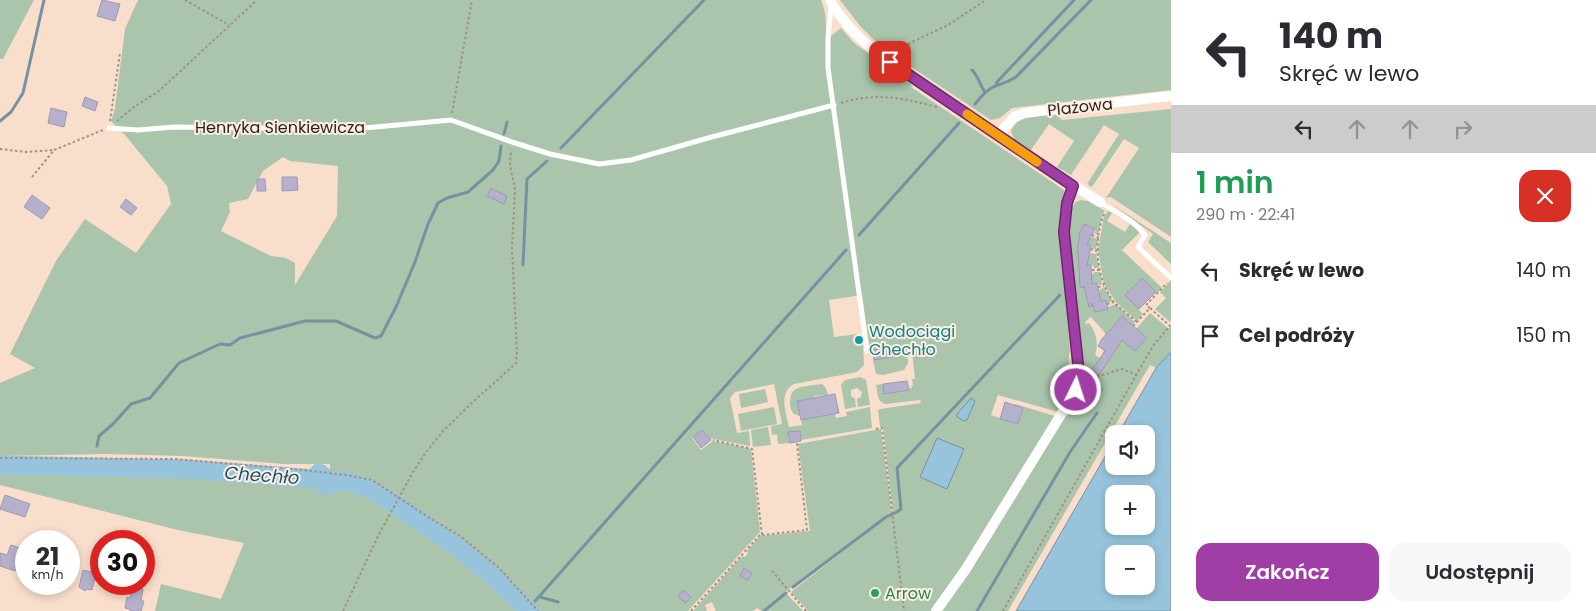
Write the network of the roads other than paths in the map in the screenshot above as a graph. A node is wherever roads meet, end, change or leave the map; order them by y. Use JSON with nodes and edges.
{"nodes":[{"id":1,"x":830,"y":2,"type":"edge"},
{"id":2,"x":1171,"y":96,"type":"edge"},
{"id":3,"x":834,"y":105,"type":"junction"},
{"id":4,"x":108,"y":128,"type":"road end"},
{"id":5,"x":998,"y":135,"type":"junction"},
{"id":6,"x":1073,"y":186,"type":"junction"},
{"id":7,"x":1104,"y":205,"type":"joint"},
{"id":8,"x":1171,"y":278,"type":"edge"},
{"id":9,"x":867,"y":351,"type":"dead end"},
{"id":10,"x":936,"y":611,"type":"edge"}],
"edges":[{"from":1,"to":3,"type":"lane"},
{"from":1,"to":5,"type":"street"},
{"from":2,"to":5,"type":"street","name":"Plażowa"},
{"from":3,"to":4,"type":"lane","name":"Henryka Sienkiewicza"},
{"from":3,"to":9,"type":"lane"},
{"from":5,"to":6,"type":"street"},
{"from":6,"to":7,"type":"street"},
{"from":6,"to":10,"type":"street"},
{"from":7,"to":8,"type":"lane"}]}
